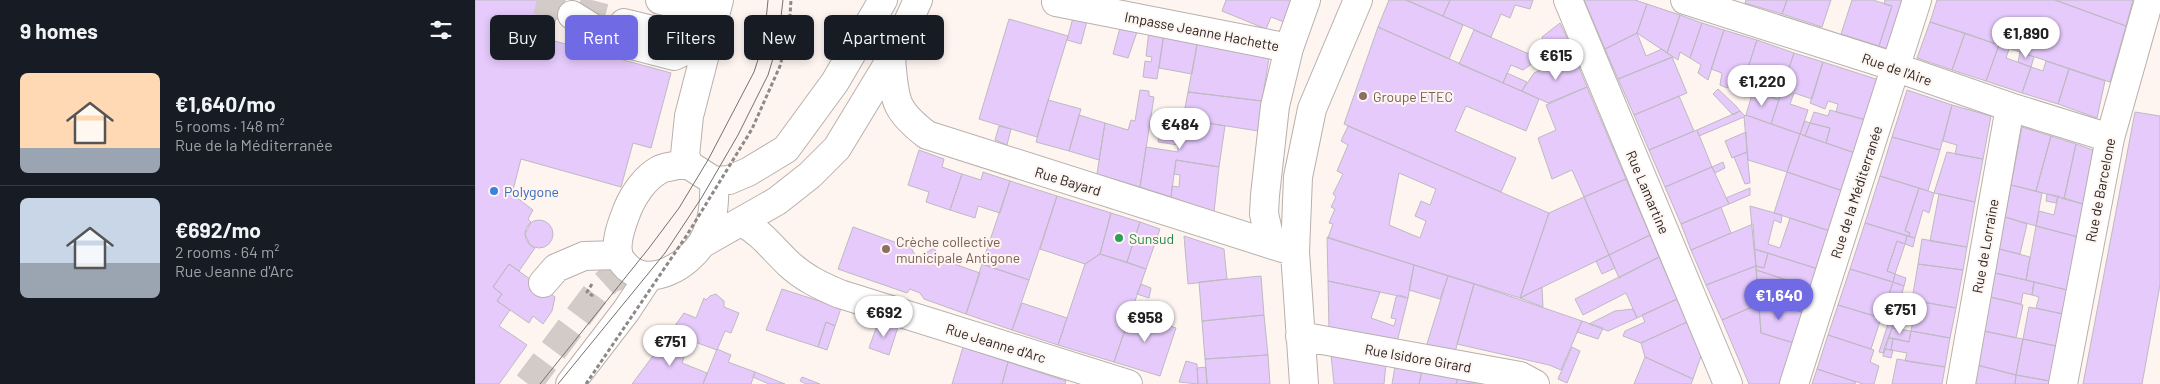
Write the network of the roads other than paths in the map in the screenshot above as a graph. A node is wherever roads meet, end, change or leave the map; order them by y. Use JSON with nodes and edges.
{"nodes":[{"id":1,"x":660,"y":0,"type":"edge"},
{"id":2,"x":883,"y":0,"type":"edge"},
{"id":3,"x":918,"y":0,"type":"edge"},
{"id":4,"x":1306,"y":0,"type":"edge"},
{"id":5,"x":1358,"y":0,"type":"edge"},
{"id":6,"x":1567,"y":0,"type":"edge"},
{"id":7,"x":1685,"y":0,"type":"edge"},
{"id":8,"x":1917,"y":0,"type":"edge"},
{"id":9,"x":2149,"y":0,"type":"edge"},
{"id":10,"x":1057,"y":2,"type":"dead end"},
{"id":11,"x":717,"y":7,"type":"edge"},
{"id":12,"x":911,"y":15,"type":"edge"},
{"id":13,"x":1289,"y":48,"type":"junction"},
{"id":14,"x":697,"y":60,"type":"edge"},
{"id":15,"x":890,"y":60,"type":"edge"},
{"id":16,"x":891,"y":60,"type":"edge"},
{"id":17,"x":1896,"y":68,"type":"junction"},
{"id":18,"x":2010,"y":107,"type":"junction"},
{"id":19,"x":2109,"y":138,"type":"junction"},
{"id":20,"x":689,"y":165,"type":"junction"},
{"id":21,"x":713,"y":181,"type":"junction"},
{"id":22,"x":742,"y":222,"type":"junction"},
{"id":23,"x":703,"y":242,"type":"junction"},
{"id":24,"x":1283,"y":248,"type":"junction"},
{"id":25,"x":619,"y":255,"type":"junction"},
{"id":26,"x":649,"y":276,"type":"junction"},
{"id":27,"x":549,"y":289,"type":"dead end"},
{"id":28,"x":1300,"y":336,"type":"junction"},
{"id":29,"x":570,"y":384,"type":"edge"},
{"id":30,"x":1128,"y":384,"type":"edge"},
{"id":31,"x":1304,"y":384,"type":"edge"},
{"id":32,"x":1535,"y":384,"type":"edge"},
{"id":33,"x":1729,"y":384,"type":"edge"},
{"id":34,"x":1794,"y":384,"type":"edge"},
{"id":35,"x":1961,"y":384,"type":"edge"},
{"id":36,"x":2063,"y":384,"type":"edge"}],
"edges":[{"from":1,"to":11,"type":"street"},
{"from":2,"to":21,"type":"street"},
{"from":3,"to":12,"type":"street"},
{"from":4,"to":13,"type":"street"},
{"from":5,"to":24,"type":"street"},
{"from":6,"to":33,"type":"street","name":"Rue Lamartine"},
{"from":7,"to":17,"type":"street","name":"Rue de l'Aire"},
{"from":8,"to":17,"type":"street","name":"Rue de la Méditerranée"},
{"from":9,"to":19,"type":"street","name":"Rue de Barcelone"},
{"from":10,"to":13,"type":"street","name":"Impasse Jeanne Hachette"},
{"from":13,"to":24,"type":"street"},
{"from":14,"to":20,"type":"street"},
{"from":15,"to":22,"type":"street"},
{"from":16,"to":24,"type":"street","name":"Rue Bayard"},
{"from":17,"to":18,"type":"street","name":"Rue de l'Aire"},
{"from":17,"to":34,"type":"street","name":"Rue de la Méditerranée"},
{"from":18,"to":19,"type":"street","name":"Rue de l'Aire"},
{"from":18,"to":35,"type":"street","name":"Rue de Lorraine"},
{"from":19,"to":36,"type":"street","name":"Rue de Barcelone"},
{"from":20,"to":21,"type":"street"},
{"from":20,"to":25,"type":"street"},
{"from":21,"to":23,"type":"street"},
{"from":22,"to":23,"type":"street"},
{"from":22,"to":30,"type":"street","name":"Rue Jeanne d'Arc"},
{"from":23,"to":26,"type":"street"},
{"from":24,"to":28,"type":"street"},
{"from":25,"to":26,"type":"street"},
{"from":25,"to":27,"type":"street"},
{"from":26,"to":29,"type":"street"},
{"from":28,"to":31,"type":"street"},
{"from":28,"to":32,"type":"street","name":"Rue Isidore Girard"}]}
